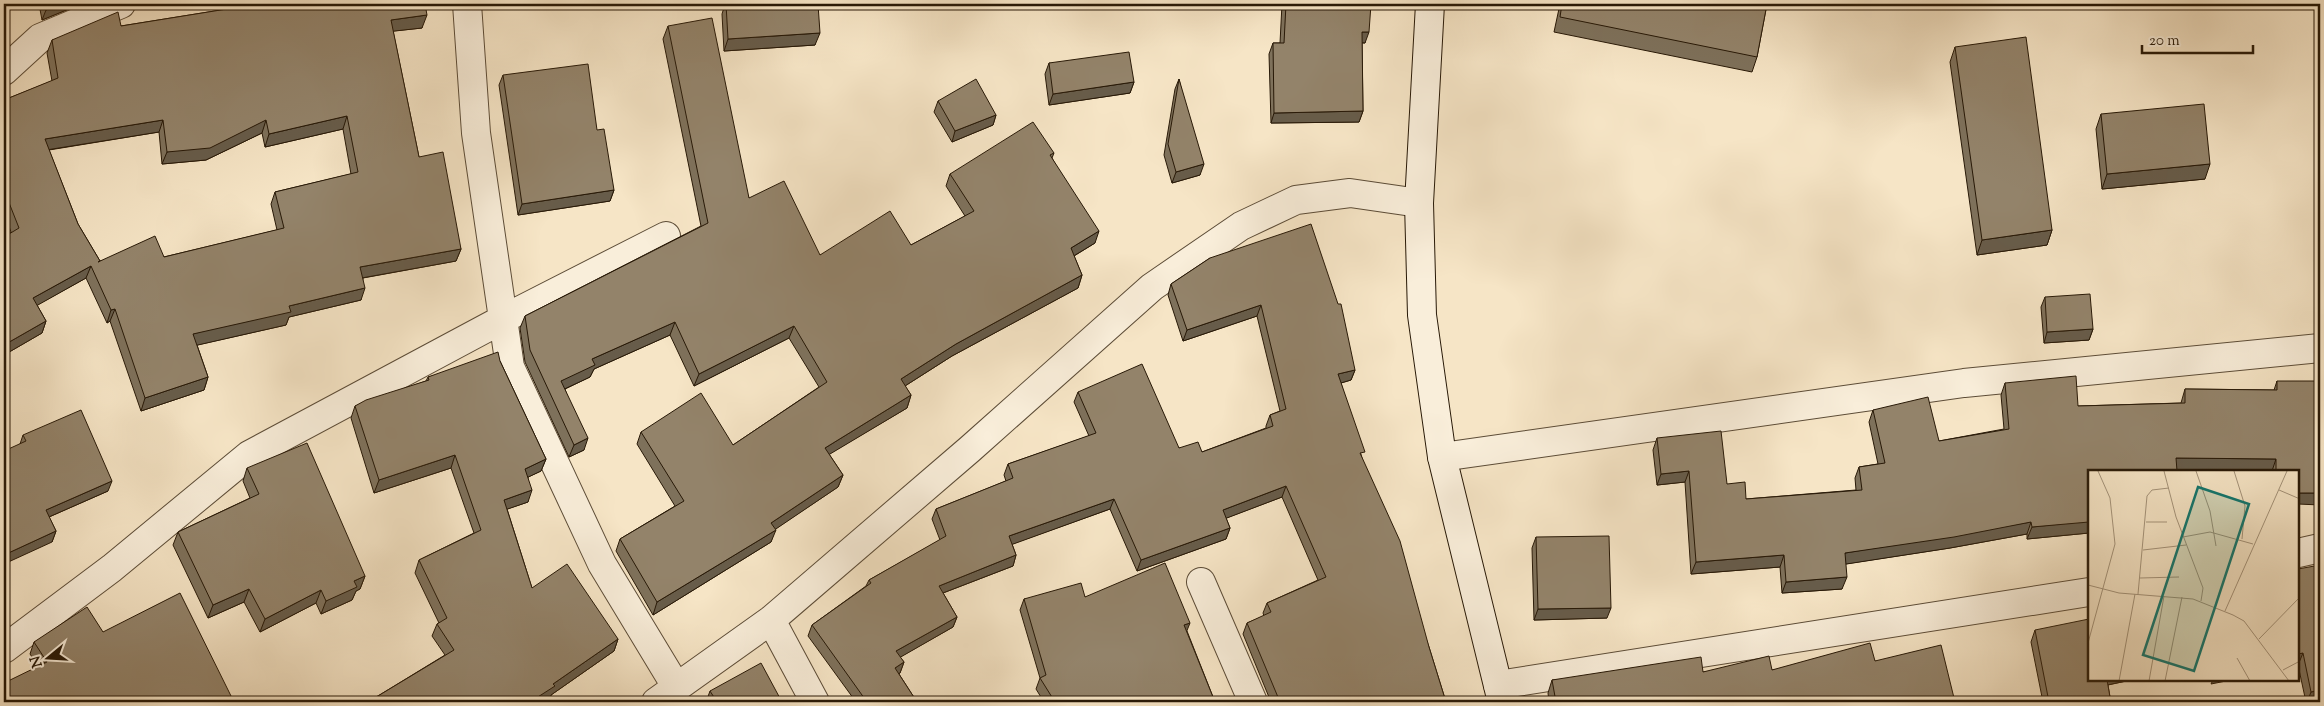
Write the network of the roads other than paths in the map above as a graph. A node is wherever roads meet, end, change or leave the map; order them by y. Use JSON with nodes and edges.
{"nodes":[{"id":1,"x":121,"y":4,"type":"edge"},
{"id":2,"x":467,"y":4,"type":"edge"},
{"id":3,"x":1430,"y":4,"type":"edge"},
{"id":4,"x":4,"y":71,"type":"edge"},
{"id":5,"x":1419,"y":203,"type":"junction"},
{"id":6,"x":666,"y":236,"type":"dead end"},
{"id":7,"x":505,"y":318,"type":"junction"},
{"id":8,"x":2320,"y":348,"type":"edge"},
{"id":9,"x":1442,"y":457,"type":"junction"},
{"id":10,"x":2320,"y":548,"type":"edge"},
{"id":11,"x":2299,"y":553,"type":"edge"},
{"id":12,"x":1201,"y":582,"type":"dead end"},
{"id":13,"x":2088,"y":592,"type":"edge"},
{"id":14,"x":771,"y":620,"type":"junction"},
{"id":15,"x":4,"y":649,"type":"edge"},
{"id":16,"x":1500,"y":694,"type":"edge"},
{"id":17,"x":667,"y":695,"type":"edge"},
{"id":18,"x":815,"y":702,"type":"edge"},
{"id":19,"x":1253,"y":702,"type":"edge"}],
"edges":[{"from":1,"to":4,"type":"street"},
{"from":2,"to":7,"type":"street"},
{"from":3,"to":5,"type":"street"},
{"from":5,"to":9,"type":"street"},
{"from":5,"to":14,"type":"street"},
{"from":6,"to":7,"type":"street"},
{"from":7,"to":15,"type":"street"},
{"from":7,"to":17,"type":"street"},
{"from":8,"to":9,"type":"street"},
{"from":9,"to":16,"type":"street"},
{"from":10,"to":11,"type":"street"},
{"from":12,"to":19,"type":"street"},
{"from":13,"to":16,"type":"street"},
{"from":14,"to":17,"type":"street"},
{"from":14,"to":18,"type":"street"}]}
